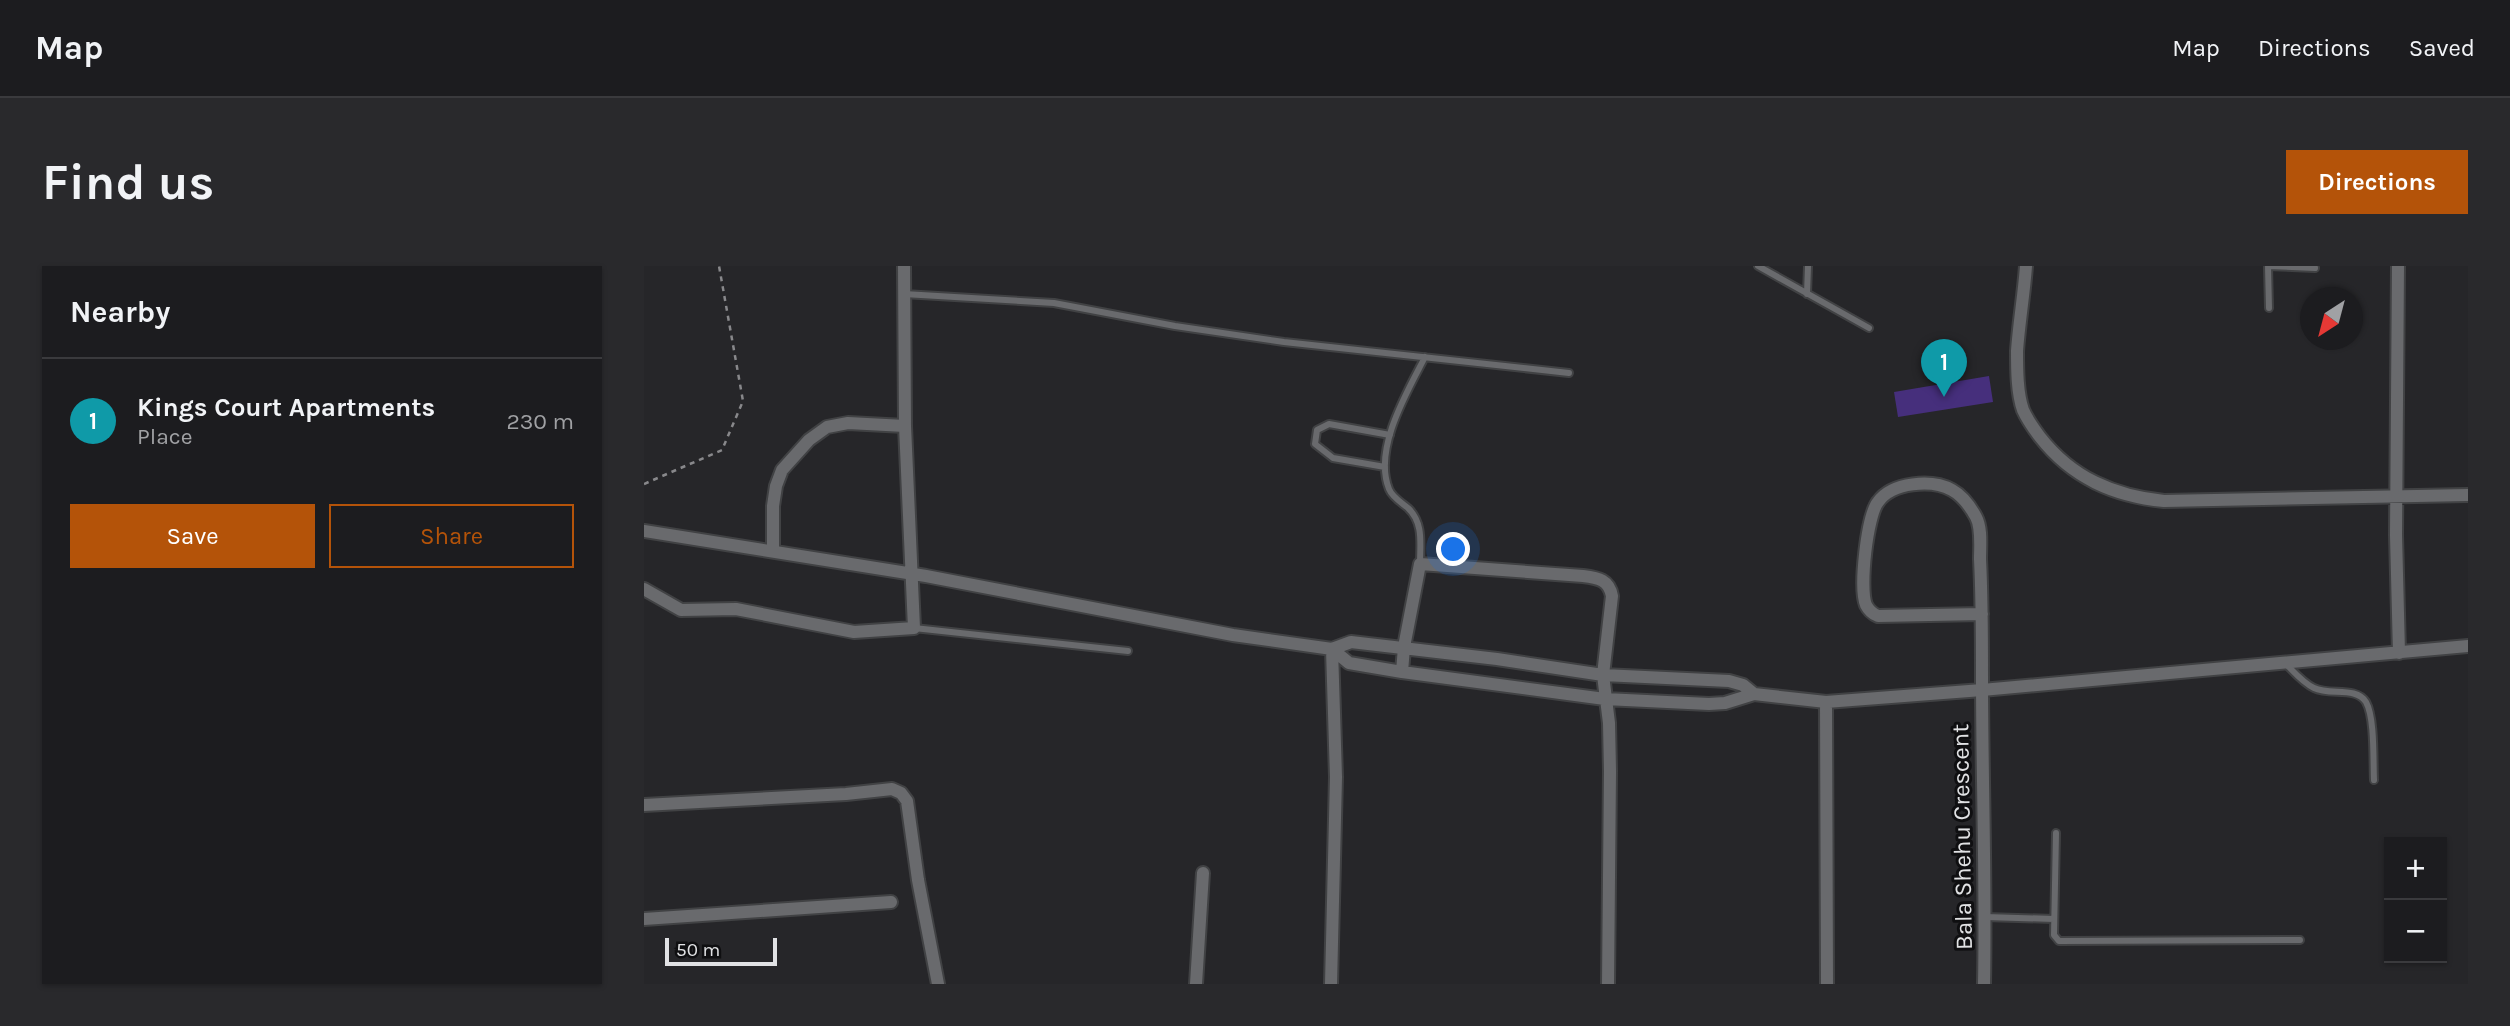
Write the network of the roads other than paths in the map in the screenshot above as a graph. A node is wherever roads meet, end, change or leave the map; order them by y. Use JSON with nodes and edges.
{"nodes":[{"id":1,"x":904,"y":266,"type":"edge"},
{"id":2,"x":1758,"y":266,"type":"edge"},
{"id":3,"x":1808,"y":266,"type":"edge"},
{"id":4,"x":2026,"y":266,"type":"edge"},
{"id":5,"x":2268,"y":266,"type":"edge"},
{"id":6,"x":2398,"y":266,"type":"edge"},
{"id":7,"x":2315,"y":268,"type":"dead end"},
{"id":8,"x":904,"y":294,"type":"junction"},
{"id":9,"x":1807,"y":294,"type":"junction"},
{"id":10,"x":2269,"y":308,"type":"dead end"},
{"id":11,"x":1869,"y":328,"type":"dead end"},
{"id":12,"x":1425,"y":357,"type":"junction"},
{"id":13,"x":1569,"y":373,"type":"dead end"},
{"id":14,"x":905,"y":426,"type":"junction"},
{"id":15,"x":1390,"y":435,"type":"junction"},
{"id":16,"x":1385,"y":467,"type":"junction"},
{"id":17,"x":2468,"y":495,"type":"edge"},
{"id":18,"x":2398,"y":497,"type":"junction"},
{"id":19,"x":644,"y":531,"type":"edge"},
{"id":20,"x":773,"y":550,"type":"junction"},
{"id":21,"x":1420,"y":564,"type":"junction"},
{"id":22,"x":913,"y":575,"type":"junction"},
{"id":23,"x":644,"y":589,"type":"edge"},
{"id":24,"x":1982,"y":614,"type":"junction"},
{"id":25,"x":915,"y":628,"type":"junction"},
{"id":26,"x":2468,"y":646,"type":"edge"},
{"id":27,"x":1404,"y":647,"type":"junction"},
{"id":28,"x":1332,"y":649,"type":"junction"},
{"id":29,"x":1128,"y":651,"type":"dead end"},
{"id":30,"x":2399,"y":653,"type":"junction"},
{"id":31,"x":2284,"y":663,"type":"junction"},
{"id":32,"x":1402,"y":672,"type":"junction"},
{"id":33,"x":1603,"y":675,"type":"junction"},
{"id":34,"x":1982,"y":690,"type":"junction"},
{"id":35,"x":1754,"y":695,"type":"junction"},
{"id":36,"x":1605,"y":699,"type":"junction"},
{"id":37,"x":1826,"y":702,"type":"junction"},
{"id":38,"x":2374,"y":780,"type":"dead end"},
{"id":39,"x":644,"y":806,"type":"edge"},
{"id":40,"x":2056,"y":833,"type":"dead end"},
{"id":41,"x":1203,"y":873,"type":"dead end"},
{"id":42,"x":891,"y":902,"type":"dead end"},
{"id":43,"x":1985,"y":918,"type":"junction"},
{"id":44,"x":644,"y":919,"type":"edge"},
{"id":45,"x":2054,"y":919,"type":"junction"},
{"id":46,"x":2300,"y":940,"type":"dead end"},
{"id":47,"x":938,"y":984,"type":"edge"},
{"id":48,"x":1196,"y":984,"type":"edge"},
{"id":49,"x":1331,"y":984,"type":"edge"},
{"id":50,"x":1608,"y":984,"type":"edge"},
{"id":51,"x":1827,"y":984,"type":"edge"},
{"id":52,"x":1984,"y":984,"type":"edge"}],
"edges":[{"from":1,"to":8,"type":"street"},
{"from":2,"to":9,"type":"lane"},
{"from":3,"to":9,"type":"lane"},
{"from":4,"to":18,"type":"street"},
{"from":5,"to":7,"type":"lane"},
{"from":5,"to":10,"type":"lane"},
{"from":6,"to":18,"type":"street"},
{"from":8,"to":12,"type":"lane"},
{"from":8,"to":14,"type":"street"},
{"from":9,"to":11,"type":"lane"},
{"from":12,"to":13,"type":"lane"},
{"from":12,"to":15,"type":"lane"},
{"from":14,"to":20,"type":"street"},
{"from":14,"to":22,"type":"street"},
{"from":15,"to":16,"type":"lane"},
{"from":15,"to":16,"type":"lane"},
{"from":16,"to":21,"type":"lane"},
{"from":17,"to":18,"type":"street"},
{"from":18,"to":30,"type":"street"},
{"from":19,"to":20,"type":"street"},
{"from":20,"to":22,"type":"street"},
{"from":21,"to":27,"type":"street"},
{"from":21,"to":33,"type":"street"},
{"from":22,"to":25,"type":"street"},
{"from":22,"to":28,"type":"street"},
{"from":23,"to":25,"type":"street"},
{"from":24,"to":24,"type":"street"},
{"from":24,"to":34,"type":"street","name":"Bala Shehu Crescent"},
{"from":25,"to":29,"type":"lane"},
{"from":26,"to":30,"type":"street"},
{"from":27,"to":28,"type":"street"},
{"from":27,"to":32,"type":"street"},
{"from":27,"to":33,"type":"street"},
{"from":28,"to":32,"type":"street"},
{"from":28,"to":49,"type":"street"},
{"from":30,"to":31,"type":"street"},
{"from":31,"to":34,"type":"street"},
{"from":31,"to":38,"type":"lane"},
{"from":32,"to":36,"type":"street"},
{"from":33,"to":35,"type":"street"},
{"from":33,"to":36,"type":"street"},
{"from":34,"to":37,"type":"street"},
{"from":34,"to":43,"type":"street","name":"Bala Shehu Crescent"},
{"from":35,"to":36,"type":"street"},
{"from":35,"to":37,"type":"street"},
{"from":36,"to":50,"type":"street"},
{"from":37,"to":51,"type":"street"},
{"from":39,"to":47,"type":"street"},
{"from":40,"to":45,"type":"lane"},
{"from":41,"to":48,"type":"street"},
{"from":42,"to":44,"type":"street"},
{"from":43,"to":45,"type":"lane"},
{"from":43,"to":52,"type":"street","name":"Bala Shehu Crescent"},
{"from":45,"to":46,"type":"lane"}]}
